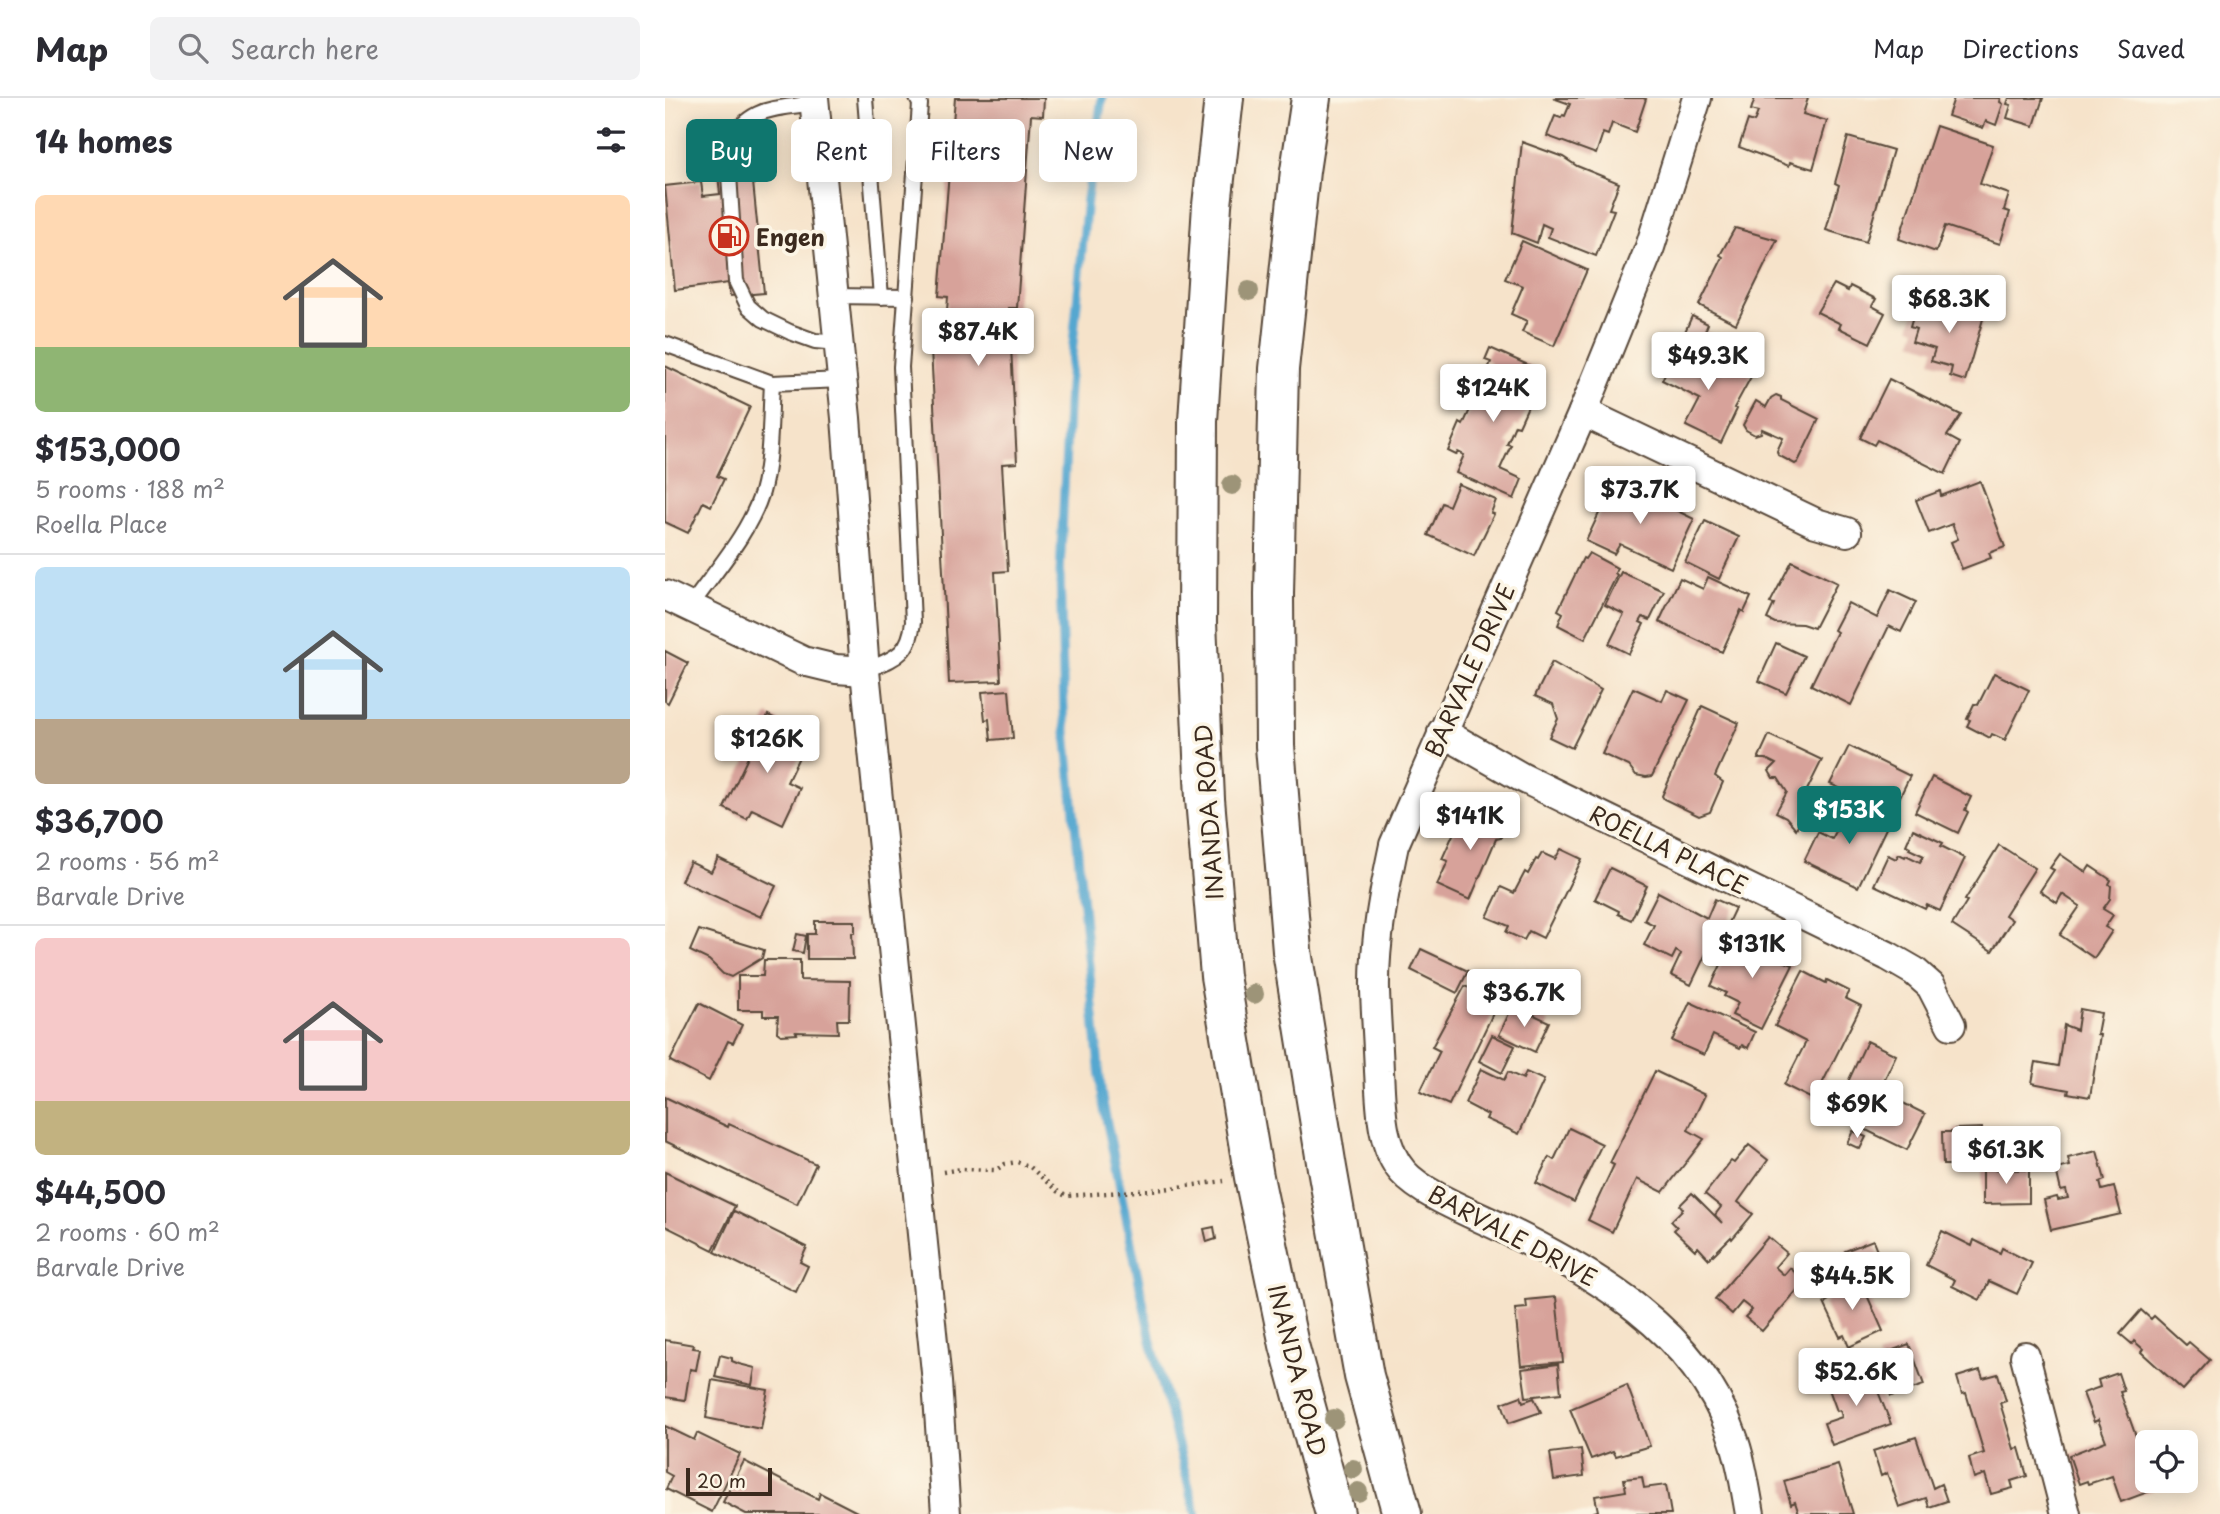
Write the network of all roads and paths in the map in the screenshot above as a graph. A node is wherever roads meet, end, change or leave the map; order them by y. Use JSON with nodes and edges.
{"nodes":[{"id":1,"x":865,"y":98,"type":"edge"},
{"id":2,"x":917,"y":98,"type":"edge"},
{"id":3,"x":1224,"y":98,"type":"edge"},
{"id":4,"x":1311,"y":98,"type":"edge"},
{"id":5,"x":1697,"y":98,"type":"edge"},
{"id":6,"x":814,"y":100,"type":"edge"},
{"id":7,"x":833,"y":296,"type":"junction"},
{"id":8,"x":881,"y":297,"type":"junction"},
{"id":9,"x":907,"y":297,"type":"junction"},
{"id":10,"x":838,"y":343,"type":"junction"},
{"id":11,"x":665,"y":344,"type":"edge"},
{"id":12,"x":842,"y":380,"type":"junction"},
{"id":13,"x":772,"y":383,"type":"junction"},
{"id":14,"x":1583,"y":412,"type":"junction"},
{"id":15,"x":1847,"y":532,"type":"dead end"},
{"id":16,"x":665,"y":595,"type":"edge"},
{"id":17,"x":690,"y":607,"type":"junction"},
{"id":18,"x":865,"y":671,"type":"junction"},
{"id":19,"x":1442,"y":732,"type":"junction"},
{"id":20,"x":1951,"y":1025,"type":"dead end"},
{"id":21,"x":916,"y":1176,"type":"junction"},
{"id":22,"x":1164,"y":1189,"type":"dead end"},
{"id":23,"x":2025,"y":1356,"type":"dead end"},
{"id":24,"x":946,"y":1514,"type":"edge"},
{"id":25,"x":1335,"y":1514,"type":"edge"},
{"id":26,"x":1402,"y":1514,"type":"edge"},
{"id":27,"x":1750,"y":1514,"type":"edge"},
{"id":28,"x":2066,"y":1514,"type":"edge"}],
"edges":[{"from":1,"to":8,"type":"lane"},
{"from":2,"to":9,"type":"lane"},
{"from":3,"to":25,"type":"main road","name":"INANDA ROAD"},
{"from":4,"to":26,"type":"main road"},
{"from":5,"to":14,"type":"street","name":"BARVALE DRIVE"},
{"from":6,"to":7,"type":"street"},
{"from":6,"to":10,"type":"lane"},
{"from":7,"to":8,"type":"lane"},
{"from":7,"to":10,"type":"street"},
{"from":8,"to":9,"type":"lane"},
{"from":9,"to":18,"type":"lane"},
{"from":10,"to":12,"type":"street"},
{"from":11,"to":13,"type":"lane"},
{"from":12,"to":13,"type":"lane"},
{"from":12,"to":18,"type":"street"},
{"from":13,"to":17,"type":"lane"},
{"from":14,"to":15,"type":"street"},
{"from":14,"to":19,"type":"street","name":"BARVALE DRIVE"},
{"from":16,"to":17,"type":"street"},
{"from":17,"to":18,"type":"street"},
{"from":18,"to":21,"type":"street"},
{"from":19,"to":20,"type":"street","name":"ROELLA PLACE"},
{"from":19,"to":27,"type":"street","name":"BARVALE DRIVE"},
{"from":21,"to":22,"type":"path"},
{"from":21,"to":24,"type":"street"},
{"from":23,"to":28,"type":"street"}]}
